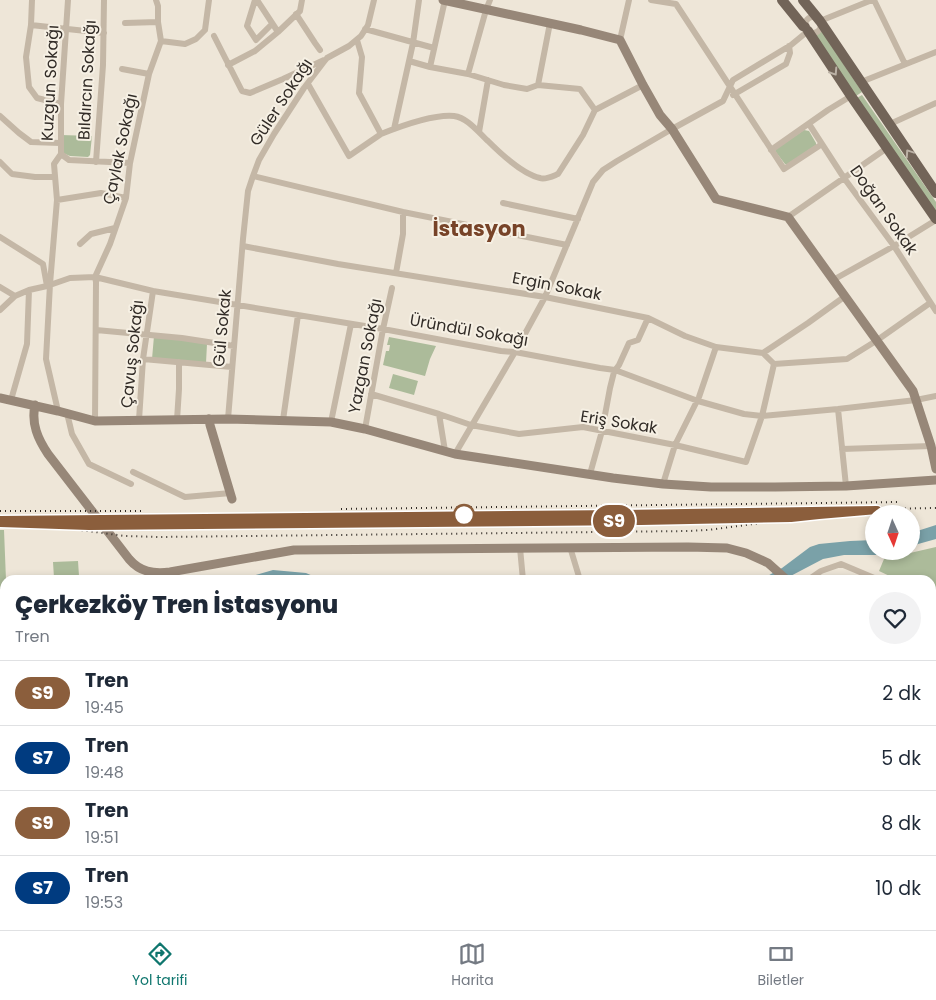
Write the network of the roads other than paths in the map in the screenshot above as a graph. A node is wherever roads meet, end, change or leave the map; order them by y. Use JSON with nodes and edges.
{"nodes":[{"id":1,"x":32,"y":0,"type":"edge"},
{"id":2,"x":68,"y":0,"type":"edge"},
{"id":3,"x":104,"y":0,"type":"edge"},
{"id":4,"x":156,"y":0,"type":"edge"},
{"id":5,"x":209,"y":0,"type":"edge"},
{"id":6,"x":256,"y":0,"type":"edge"},
{"id":7,"x":302,"y":0,"type":"edge"},
{"id":8,"x":374,"y":0,"type":"edge"},
{"id":9,"x":420,"y":0,"type":"edge"},
{"id":10,"x":444,"y":0,"type":"edge"},
{"id":11,"x":490,"y":0,"type":"edge"},
{"id":12,"x":629,"y":0,"type":"edge"},
{"id":13,"x":652,"y":0,"type":"edge"},
{"id":14,"x":782,"y":0,"type":"edge"},
{"id":15,"x":803,"y":0,"type":"edge"},
{"id":16,"x":873,"y":0,"type":"edge"},
{"id":17,"x":675,"y":2,"type":"edge"},
{"id":18,"x":486,"y":10,"type":"junction"},
{"id":19,"x":296,"y":14,"type":"junction"},
{"id":20,"x":820,"y":21,"type":"junction"},
{"id":21,"x":158,"y":22,"type":"junction"},
{"id":22,"x":125,"y":23,"type":"dead end"},
{"id":23,"x":550,"y":23,"type":"junction"},
{"id":24,"x":272,"y":24,"type":"junction"},
{"id":25,"x":32,"y":25,"type":"junction"},
{"id":26,"x":365,"y":29,"type":"junction"},
{"id":27,"x":806,"y":29,"type":"junction"},
{"id":28,"x":66,"y":30,"type":"junction"},
{"id":29,"x":278,"y":32,"type":"junction"},
{"id":30,"x":104,"y":33,"type":"junction"},
{"id":31,"x":214,"y":36,"type":"dead end"},
{"id":32,"x":357,"y":40,"type":"junction"},
{"id":33,"x":620,"y":40,"type":"junction"},
{"id":34,"x":160,"y":41,"type":"junction"},
{"id":35,"x":413,"y":43,"type":"junction"},
{"id":36,"x":789,"y":46,"type":"junction"},
{"id":37,"x":434,"y":48,"type":"junction"},
{"id":38,"x":320,"y":50,"type":"dead end"},
{"id":39,"x":936,"y":52,"type":"edge"},
{"id":40,"x":328,"y":58,"type":"junction"},
{"id":41,"x":409,"y":61,"type":"junction"},
{"id":42,"x":905,"y":64,"type":"junction"},
{"id":43,"x":228,"y":65,"type":"junction"},
{"id":44,"x":430,"y":67,"type":"junction"},
{"id":45,"x":122,"y":69,"type":"dead end"},
{"id":46,"x":149,"y":74,"type":"junction"},
{"id":47,"x":468,"y":74,"type":"junction"},
{"id":48,"x":488,"y":80,"type":"junction"},
{"id":49,"x":860,"y":82,"type":"junction"},
{"id":50,"x":308,"y":84,"type":"junction"},
{"id":51,"x":538,"y":85,"type":"junction"},
{"id":52,"x":643,"y":85,"type":"junction"},
{"id":53,"x":730,"y":87,"type":"junction"},
{"id":54,"x":735,"y":94,"type":"junction"},
{"id":55,"x":850,"y":96,"type":"junction"},
{"id":56,"x":724,"y":101,"type":"junction"},
{"id":57,"x":936,"y":103,"type":"edge"},
{"id":58,"x":61,"y":104,"type":"junction"},
{"id":59,"x":595,"y":110,"type":"junction"},
{"id":60,"x":0,"y":116,"type":"edge"},
{"id":61,"x":809,"y":124,"type":"junction"},
{"id":62,"x":890,"y":124,"type":"junction"},
{"id":63,"x":394,"y":128,"type":"junction"},
{"id":64,"x":672,"y":129,"type":"junction"},
{"id":65,"x":479,"y":132,"type":"junction"},
{"id":66,"x":381,"y":134,"type":"junction"},
{"id":67,"x":60,"y":143,"type":"junction"},
{"id":68,"x":822,"y":144,"type":"junction"},
{"id":69,"x":887,"y":148,"type":"junction"},
{"id":70,"x":771,"y":150,"type":"junction"},
{"id":71,"x":61,"y":154,"type":"junction"},
{"id":72,"x":0,"y":162,"type":"edge"},
{"id":73,"x":96,"y":162,"type":"junction"},
{"id":74,"x":130,"y":163,"type":"junction"},
{"id":75,"x":253,"y":176,"type":"junction"},
{"id":76,"x":55,"y":177,"type":"junction"},
{"id":77,"x":844,"y":178,"type":"junction"},
{"id":78,"x":936,"y":192,"type":"edge"},
{"id":79,"x":126,"y":198,"type":"junction"},
{"id":80,"x":57,"y":200,"type":"junction"},
{"id":81,"x":503,"y":203,"type":"dead end"},
{"id":82,"x":403,"y":212,"type":"junction"},
{"id":83,"x":788,"y":217,"type":"junction"},
{"id":84,"x":578,"y":219,"type":"junction"},
{"id":85,"x":936,"y":219,"type":"edge"},
{"id":86,"x":115,"y":228,"type":"junction"},
{"id":87,"x":0,"y":236,"type":"edge"},
{"id":88,"x":243,"y":243,"type":"junction"},
{"id":89,"x":80,"y":244,"type":"dead end"},
{"id":90,"x":567,"y":245,"type":"junction"},
{"id":91,"x":894,"y":246,"type":"junction"},
{"id":92,"x":396,"y":273,"type":"junction"},
{"id":93,"x":95,"y":278,"type":"junction"},
{"id":94,"x":833,"y":280,"type":"junction"},
{"id":95,"x":48,"y":285,"type":"junction"},
{"id":96,"x":0,"y":287,"type":"edge"},
{"id":97,"x":392,"y":288,"type":"dead end"},
{"id":98,"x":29,"y":290,"type":"junction"},
{"id":99,"x":152,"y":291,"type":"junction"},
{"id":100,"x":15,"y":296,"type":"junction"},
{"id":101,"x":545,"y":297,"type":"junction"},
{"id":102,"x":844,"y":297,"type":"junction"},
{"id":103,"x":930,"y":303,"type":"junction"},
{"id":104,"x":238,"y":305,"type":"junction"},
{"id":105,"x":0,"y":310,"type":"edge"},
{"id":106,"x":936,"y":311,"type":"edge"},
{"id":107,"x":298,"y":315,"type":"junction"},
{"id":108,"x":648,"y":318,"type":"junction"},
{"id":109,"x":351,"y":324,"type":"junction"},
{"id":110,"x":383,"y":329,"type":"junction"},
{"id":111,"x":96,"y":330,"type":"junction"},
{"id":112,"x":147,"y":334,"type":"junction"},
{"id":113,"x":876,"y":341,"type":"junction"},
{"id":114,"x":234,"y":346,"type":"junction"},
{"id":115,"x":716,"y":347,"type":"junction"},
{"id":116,"x":515,"y":352,"type":"junction"},
{"id":117,"x":763,"y":353,"type":"junction"},
{"id":118,"x":143,"y":359,"type":"junction"},
{"id":119,"x":179,"y":362,"type":"junction"},
{"id":120,"x":774,"y":364,"type":"junction"},
{"id":121,"x":232,"y":367,"type":"junction"},
{"id":122,"x":615,"y":370,"type":"junction"},
{"id":123,"x":371,"y":394,"type":"junction"},
{"id":124,"x":936,"y":396,"type":"edge"},
{"id":125,"x":0,"y":398,"type":"edge"},
{"id":126,"x":11,"y":400,"type":"junction"},
{"id":127,"x":916,"y":400,"type":"junction"},
{"id":128,"x":698,"y":401,"type":"junction"},
{"id":129,"x":35,"y":406,"type":"junction"},
{"id":130,"x":838,"y":409,"type":"junction"},
{"id":131,"x":63,"y":412,"type":"junction"},
{"id":132,"x":439,"y":414,"type":"junction"},
{"id":133,"x":762,"y":416,"type":"junction"},
{"id":134,"x":209,"y":419,"type":"junction"},
{"id":135,"x":228,"y":419,"type":"junction"},
{"id":136,"x":139,"y":420,"type":"junction"},
{"id":137,"x":177,"y":420,"type":"junction"},
{"id":138,"x":283,"y":420,"type":"junction"},
{"id":139,"x":95,"y":421,"type":"junction"},
{"id":140,"x":331,"y":422,"type":"junction"},
{"id":141,"x":471,"y":425,"type":"junction"},
{"id":142,"x":365,"y":429,"type":"junction"},
{"id":143,"x":602,"y":431,"type":"junction"},
{"id":144,"x":676,"y":445,"type":"junction"},
{"id":145,"x":931,"y":446,"type":"junction"},
{"id":146,"x":842,"y":449,"type":"junction"},
{"id":147,"x":445,"y":451,"type":"junction"},
{"id":148,"x":455,"y":454,"type":"junction"},
{"id":149,"x":936,"y":469,"type":"edge"},
{"id":150,"x":133,"y":472,"type":"dead end"},
{"id":151,"x":590,"y":474,"type":"junction"},
{"id":152,"x":936,"y":480,"type":"edge"},
{"id":153,"x":131,"y":484,"type":"dead end"},
{"id":154,"x":663,"y":484,"type":"junction"},
{"id":155,"x":846,"y":486,"type":"junction"},
{"id":156,"x":231,"y":496,"type":"joint"},
{"id":157,"x":570,"y":547,"type":"junction"},
{"id":158,"x":520,"y":548,"type":"junction"},
{"id":159,"x":523,"y":575,"type":"edge"},
{"id":160,"x":578,"y":575,"type":"edge"},
{"id":161,"x":782,"y":575,"type":"edge"},
{"id":162,"x":815,"y":575,"type":"edge"},
{"id":163,"x":867,"y":575,"type":"edge"}],
"edges":[{"from":1,"to":25,"type":"street"},
{"from":2,"to":28,"type":"street","name":"Kuzgun Sokağı"},
{"from":3,"to":30,"type":"street","name":"Bıldırcın Sokağı"},
{"from":4,"to":21,"type":"street","name":"Çaylak Sokağı"},
{"from":5,"to":34,"type":"street"},
{"from":6,"to":24,"type":"street"},
{"from":6,"to":24,"type":"street"},
{"from":7,"to":19,"type":"street"},
{"from":8,"to":26,"type":"street","name":"Güler Sokağı"},
{"from":9,"to":35,"type":"street"},
{"from":10,"to":18,"type":"street"},
{"from":10,"to":37,"type":"street"},
{"from":11,"to":18,"type":"street"},
{"from":12,"to":33,"type":"street"},
{"from":13,"to":17,"type":"street"},
{"from":14,"to":27,"type":"main road"},
{"from":15,"to":20,"type":"main road"},
{"from":16,"to":20,"type":"street"},
{"from":16,"to":42,"type":"street"},
{"from":17,"to":53,"type":"street"},
{"from":18,"to":23,"type":"street"},
{"from":18,"to":47,"type":"street"},
{"from":19,"to":29,"type":"street"},
{"from":19,"to":38,"type":"street"},
{"from":20,"to":27,"type":"street"},
{"from":20,"to":27,"type":"street"},
{"from":20,"to":49,"type":"main road"},
{"from":21,"to":22,"type":"street"},
{"from":21,"to":34,"type":"street","name":"Çaylak Sokağı"},
{"from":23,"to":33,"type":"street"},
{"from":23,"to":51,"type":"street"},
{"from":24,"to":29,"type":"street"},
{"from":25,"to":28,"type":"street"},
{"from":25,"to":58,"type":"street"},
{"from":26,"to":32,"type":"street","name":"Güler Sokağı"},
{"from":26,"to":35,"type":"street"},
{"from":27,"to":36,"type":"street"},
{"from":27,"to":55,"type":"main road","one_way":true},
{"from":28,"to":30,"type":"street"},
{"from":28,"to":58,"type":"street","name":"Kuzgun Sokağı"},
{"from":29,"to":43,"type":"street"},
{"from":30,"to":73,"type":"street","name":"Bıldırcın Sokağı"},
{"from":31,"to":43,"type":"street"},
{"from":32,"to":40,"type":"street","name":"Güler Sokağı"},
{"from":32,"to":66,"type":"street"},
{"from":33,"to":52,"type":"street"},
{"from":34,"to":46,"type":"street","name":"Çaylak Sokağı"},
{"from":35,"to":37,"type":"street"},
{"from":35,"to":41,"type":"street"},
{"from":36,"to":53,"type":"street"},
{"from":36,"to":54,"type":"street"},
{"from":37,"to":44,"type":"street"},
{"from":39,"to":42,"type":"street"},
{"from":40,"to":43,"type":"street"},
{"from":40,"to":50,"type":"street","name":"Güler Sokağı"},
{"from":41,"to":44,"type":"street"},
{"from":41,"to":63,"type":"street"},
{"from":42,"to":49,"type":"street"},
{"from":44,"to":47,"type":"street"},
{"from":45,"to":46,"type":"street"},
{"from":46,"to":74,"type":"street","name":"Çaylak Sokağı"},
{"from":47,"to":48,"type":"street"},
{"from":48,"to":51,"type":"street"},
{"from":48,"to":65,"type":"street"},
{"from":49,"to":62,"type":"main road"},
{"from":50,"to":66,"type":"street"},
{"from":50,"to":75,"type":"street","name":"Güler Sokağı"},
{"from":51,"to":59,"type":"street"},
{"from":52,"to":59,"type":"street"},
{"from":52,"to":64,"type":"street"},
{"from":53,"to":54,"type":"street"},
{"from":53,"to":56,"type":"street"},
{"from":54,"to":56,"type":"street"},
{"from":54,"to":70,"type":"street"},
{"from":55,"to":61,"type":"street"},
{"from":55,"to":69,"type":"main road"},
{"from":56,"to":64,"type":"street"},
{"from":57,"to":62,"type":"street"},
{"from":58,"to":67,"type":"street","name":"Kuzgun Sokağı"},
{"from":59,"to":65,"type":"street"},
{"from":60,"to":67,"type":"street"},
{"from":61,"to":68,"type":"street","name":"Doğan Sokak"},
{"from":61,"to":70,"type":"street"},
{"from":78,"to":62,"type":"main road","one_way":true},
{"from":63,"to":65,"type":"street"},
{"from":63,"to":66,"type":"street"},
{"from":64,"to":83,"type":"street"},
{"from":64,"to":84,"type":"street"},
{"from":67,"to":71,"type":"street","name":"Kuzgun Sokağı"},
{"from":68,"to":70,"type":"street"},
{"from":68,"to":77,"type":"street","name":"Doğan Sokak"},
{"from":69,"to":77,"type":"street"},
{"from":69,"to":85,"type":"main road"},
{"from":71,"to":73,"type":"street"},
{"from":71,"to":76,"type":"street","name":"Kuzgun Sokağı"},
{"from":72,"to":76,"type":"street"},
{"from":73,"to":74,"type":"street"},
{"from":74,"to":79,"type":"street","name":"Çaylak Sokağı"},
{"from":75,"to":82,"type":"street"},
{"from":75,"to":88,"type":"street","name":"Güler Sokağı"},
{"from":76,"to":80,"type":"street","name":"Kuzgun Sokağı"},
{"from":77,"to":83,"type":"street"},
{"from":77,"to":91,"type":"street","name":"Doğan Sokak"},
{"from":79,"to":80,"type":"street"},
{"from":79,"to":86,"type":"street","name":"Çaylak Sokağı"},
{"from":80,"to":95,"type":"street","name":"Kuzgun Sokağı"},
{"from":81,"to":84,"type":"street"},
{"from":82,"to":90,"type":"street"},
{"from":82,"to":92,"type":"street"},
{"from":83,"to":94,"type":"street"},
{"from":84,"to":90,"type":"street"},
{"from":85,"to":91,"type":"street"},
{"from":86,"to":89,"type":"street"},
{"from":86,"to":93,"type":"street","name":"Çaylak Sokağı"},
{"from":87,"to":95,"type":"street"},
{"from":88,"to":92,"type":"street","name":"Ergin Sokak"},
{"from":88,"to":104,"type":"street","name":"Gül Sokak"},
{"from":90,"to":101,"type":"street"},
{"from":91,"to":94,"type":"street"},
{"from":91,"to":103,"type":"street","name":"Doğan Sokak"},
{"from":92,"to":101,"type":"street","name":"Ergin Sokak"},
{"from":93,"to":95,"type":"street","name":"Üründül Sokağı"},
{"from":93,"to":99,"type":"street","name":"Üründül Sokağı"},
{"from":93,"to":111,"type":"street","name":"Çaylak Sokağı"},
{"from":94,"to":102,"type":"street"},
{"from":95,"to":98,"type":"street","name":"Üründül Sokağı"},
{"from":95,"to":131,"type":"street","name":"Kuzgun Sokağı"},
{"from":96,"to":100,"type":"street"},
{"from":97,"to":110,"type":"street","name":"Yazgan Sokağı"},
{"from":98,"to":100,"type":"street","name":"Üründül Sokağı"},
{"from":98,"to":126,"type":"street"},
{"from":99,"to":104,"type":"street","name":"Üründül Sokağı"},
{"from":99,"to":112,"type":"street","name":"Çavuş Sokağı"},
{"from":100,"to":105,"type":"street","name":"Üründül Sokağı"},
{"from":101,"to":108,"type":"street","name":"Ergin Sokak"},
{"from":101,"to":116,"type":"street"},
{"from":102,"to":113,"type":"street"},
{"from":102,"to":117,"type":"street"},
{"from":103,"to":106,"type":"street","name":"Doğan Sokak"},
{"from":103,"to":113,"type":"street"},
{"from":104,"to":107,"type":"street","name":"Üründül Sokağı"},
{"from":104,"to":114,"type":"street","name":"Gül Sokak"},
{"from":107,"to":109,"type":"street","name":"Üründül Sokağı"},
{"from":107,"to":138,"type":"street"},
{"from":108,"to":115,"type":"street","name":"Ergin Sokak"},
{"from":108,"to":122,"type":"street"},
{"from":109,"to":110,"type":"street","name":"Üründül Sokağı"},
{"from":109,"to":140,"type":"street"},
{"from":110,"to":116,"type":"street","name":"Üründül Sokağı"},
{"from":110,"to":123,"type":"street","name":"Yazgan Sokağı"},
{"from":111,"to":112,"type":"street"},
{"from":111,"to":139,"type":"street","name":"Çaylak Sokağı"},
{"from":112,"to":114,"type":"street"},
{"from":112,"to":118,"type":"street","name":"Çavuş Sokağı"},
{"from":113,"to":120,"type":"street"},
{"from":113,"to":127,"type":"street"},
{"from":114,"to":121,"type":"street","name":"Gül Sokak"},
{"from":115,"to":117,"type":"street","name":"Ergin Sokak"},
{"from":115,"to":128,"type":"street"},
{"from":116,"to":122,"type":"street","name":"Üründül Sokağı"},
{"from":116,"to":141,"type":"street"},
{"from":117,"to":120,"type":"street"},
{"from":118,"to":119,"type":"street"},
{"from":118,"to":136,"type":"street","name":"Çavuş Sokağı"},
{"from":119,"to":121,"type":"street"},
{"from":119,"to":137,"type":"street"},
{"from":120,"to":133,"type":"street"},
{"from":121,"to":135,"type":"street","name":"Gül Sokak"},
{"from":122,"to":128,"type":"street","name":"Üründül Sokağı"},
{"from":122,"to":143,"type":"street"},
{"from":123,"to":132,"type":"street","name":"Eriş Sokak"},
{"from":123,"to":142,"type":"street","name":"Yazgan Sokağı"},
{"from":124,"to":127,"type":"street","name":"Üründül Sokağı"},
{"from":125,"to":126,"type":"street"},
{"from":126,"to":129,"type":"street"},
{"from":127,"to":130,"type":"street","name":"Üründül Sokağı"},
{"from":127,"to":145,"type":"street"},
{"from":128,"to":133,"type":"street","name":"Üründül Sokağı"},
{"from":128,"to":144,"type":"street"},
{"from":129,"to":131,"type":"street"},
{"from":129,"to":158,"type":"street"},
{"from":130,"to":133,"type":"street","name":"Üründül Sokağı"},
{"from":130,"to":146,"type":"street"},
{"from":131,"to":139,"type":"street"},
{"from":131,"to":153,"type":"street","name":"Kuzgun Sokağı"},
{"from":132,"to":141,"type":"street","name":"Eriş Sokak"},
{"from":132,"to":147,"type":"street"},
{"from":133,"to":144,"type":"street","name":"Eriş Sokak"},
{"from":134,"to":135,"type":"street"},
{"from":134,"to":137,"type":"street"},
{"from":134,"to":156,"type":"street"},
{"from":135,"to":138,"type":"street"},
{"from":136,"to":137,"type":"street"},
{"from":136,"to":139,"type":"street"},
{"from":138,"to":140,"type":"street"},
{"from":140,"to":142,"type":"street"},
{"from":141,"to":143,"type":"street","name":"Eriş Sokak"},
{"from":141,"to":148,"type":"street"},
{"from":142,"to":147,"type":"street"},
{"from":143,"to":144,"type":"street","name":"Eriş Sokak"},
{"from":143,"to":151,"type":"street"},
{"from":144,"to":154,"type":"street"},
{"from":145,"to":146,"type":"street"},
{"from":145,"to":149,"type":"street"},
{"from":146,"to":155,"type":"street"},
{"from":147,"to":148,"type":"street"},
{"from":148,"to":151,"type":"street"},
{"from":150,"to":156,"type":"street"},
{"from":151,"to":154,"type":"street"},
{"from":152,"to":155,"type":"street"},
{"from":154,"to":155,"type":"street"},
{"from":157,"to":158,"type":"street"},
{"from":157,"to":160,"type":"street"},
{"from":157,"to":161,"type":"street"},
{"from":158,"to":159,"type":"street"},
{"from":162,"to":163,"type":"street"}]}
